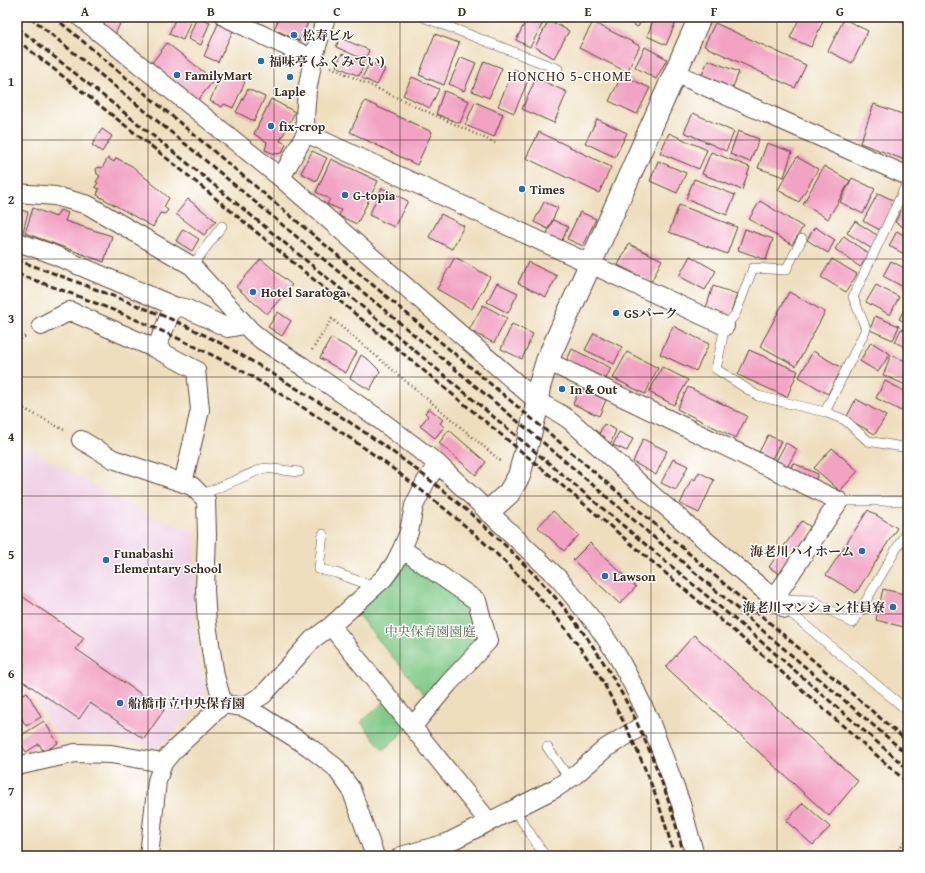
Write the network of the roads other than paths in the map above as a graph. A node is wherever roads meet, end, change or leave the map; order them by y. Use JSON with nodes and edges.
{"nodes":[{"id":1,"x":80,"y":17,"type":"edge"},
{"id":2,"x":225,"y":17,"type":"edge"},
{"id":3,"x":326,"y":17,"type":"edge"},
{"id":4,"x":423,"y":17,"type":"edge"},
{"id":5,"x":700,"y":17,"type":"edge"},
{"id":6,"x":903,"y":17,"type":"edge"},
{"id":7,"x":908,"y":19,"type":"edge"},
{"id":8,"x":313,"y":58,"type":"junction"},
{"id":9,"x":558,"y":69,"type":"dead end"},
{"id":10,"x":675,"y":73,"type":"junction"},
{"id":11,"x":306,"y":133,"type":"junction"},
{"id":12,"x":908,"y":176,"type":"edge"},
{"id":13,"x":281,"y":178,"type":"junction"},
{"id":14,"x":908,"y":181,"type":"edge"},
{"id":15,"x":17,"y":193,"type":"edge"},
{"id":16,"x":222,"y":226,"type":"dead end"},
{"id":17,"x":802,"y":240,"type":"dead end"},
{"id":18,"x":17,"y":242,"type":"edge"},
{"id":19,"x":590,"y":264,"type":"junction"},
{"id":20,"x":192,"y":266,"type":"junction"},
{"id":21,"x":174,"y":306,"type":"dead end"},
{"id":22,"x":243,"y":322,"type":"junction"},
{"id":23,"x":41,"y":326,"type":"dead end"},
{"id":24,"x":725,"y":326,"type":"junction"},
{"id":25,"x":156,"y":349,"type":"junction"},
{"id":26,"x":547,"y":361,"type":"junction"},
{"id":27,"x":537,"y":401,"type":"junction"},
{"id":28,"x":825,"y":412,"type":"junction"},
{"id":29,"x":81,"y":440,"type":"road end"},
{"id":30,"x":908,"y":448,"type":"edge"},
{"id":31,"x":438,"y":464,"type":"junction"},
{"id":32,"x":298,"y":472,"type":"dead end"},
{"id":33,"x":183,"y":484,"type":"junction"},
{"id":34,"x":201,"y":495,"type":"junction"},
{"id":35,"x":839,"y":501,"type":"junction"},
{"id":36,"x":908,"y":501,"type":"edge"},
{"id":37,"x":489,"y":511,"type":"junction"},
{"id":38,"x":908,"y":529,"type":"edge"},
{"id":39,"x":323,"y":534,"type":"dead end"},
{"id":40,"x":402,"y":549,"type":"junction"},
{"id":41,"x":375,"y":587,"type":"junction"},
{"id":42,"x":780,"y":604,"type":"junction"},
{"id":43,"x":331,"y":626,"type":"junction"},
{"id":44,"x":223,"y":704,"type":"junction"},
{"id":45,"x":243,"y":707,"type":"junction"},
{"id":46,"x":908,"y":711,"type":"edge"},
{"id":47,"x":650,"y":721,"type":"junction"},
{"id":48,"x":412,"y":727,"type":"junction"},
{"id":49,"x":547,"y":747,"type":"dead end"},
{"id":50,"x":163,"y":763,"type":"junction"},
{"id":51,"x":17,"y":766,"type":"edge"},
{"id":52,"x":569,"y":778,"type":"junction"},
{"id":53,"x":514,"y":809,"type":"junction"},
{"id":54,"x":489,"y":822,"type":"junction"},
{"id":55,"x":149,"y":856,"type":"edge"},
{"id":56,"x":375,"y":856,"type":"edge"},
{"id":57,"x":401,"y":856,"type":"edge"},
{"id":58,"x":545,"y":856,"type":"edge"},
{"id":59,"x":695,"y":856,"type":"edge"}],
"edges":[{"from":1,"to":13,"type":"street"},
{"from":2,"to":8,"type":"street"},
{"from":3,"to":8,"type":"street"},
{"from":4,"to":9,"type":"lane"},
{"from":5,"to":10,"type":"street"},
{"from":6,"to":7,"type":"lane"},
{"from":8,"to":11,"type":"street"},
{"from":10,"to":12,"type":"street"},
{"from":10,"to":19,"type":"street"},
{"from":11,"to":13,"type":"street"},
{"from":11,"to":19,"type":"street"},
{"from":13,"to":27,"type":"street"},
{"from":14,"to":28,"type":"lane"},
{"from":15,"to":20,"type":"street"},
{"from":16,"to":20,"type":"lane"},
{"from":17,"to":24,"type":"lane"},
{"from":18,"to":21,"type":"street"},
{"from":19,"to":24,"type":"street"},
{"from":19,"to":26,"type":"street"},
{"from":20,"to":22,"type":"street"},
{"from":22,"to":25,"type":"street"},
{"from":22,"to":31,"type":"street"},
{"from":23,"to":25,"type":"street"},
{"from":24,"to":28,"type":"lane"},
{"from":25,"to":33,"type":"street"},
{"from":26,"to":27,"type":"street"},
{"from":26,"to":35,"type":"street"},
{"from":27,"to":37,"type":"street"},
{"from":27,"to":42,"type":"street"},
{"from":28,"to":30,"type":"lane"},
{"from":29,"to":33,"type":"street"},
{"from":31,"to":37,"type":"street"},
{"from":31,"to":40,"type":"street"},
{"from":32,"to":34,"type":"lane"},
{"from":33,"to":34,"type":"street"},
{"from":34,"to":44,"type":"street"},
{"from":35,"to":36,"type":"lane"},
{"from":35,"to":42,"type":"street"},
{"from":37,"to":47,"type":"street"},
{"from":38,"to":42,"type":"lane"},
{"from":39,"to":41,"type":"lane"},
{"from":40,"to":41,"type":"street"},
{"from":40,"to":48,"type":"street"},
{"from":41,"to":43,"type":"street"},
{"from":42,"to":46,"type":"lane"},
{"from":43,"to":45,"type":"street"},
{"from":43,"to":48,"type":"street"},
{"from":44,"to":45,"type":"street"},
{"from":44,"to":50,"type":"street"},
{"from":45,"to":56,"type":"street"},
{"from":47,"to":52,"type":"street"},
{"from":47,"to":59,"type":"street"},
{"from":48,"to":54,"type":"street"},
{"from":49,"to":52,"type":"lane"},
{"from":50,"to":51,"type":"street"},
{"from":50,"to":55,"type":"street"},
{"from":52,"to":53,"type":"street"},
{"from":53,"to":54,"type":"street"},
{"from":53,"to":58,"type":"lane"},
{"from":54,"to":57,"type":"street"}]}
